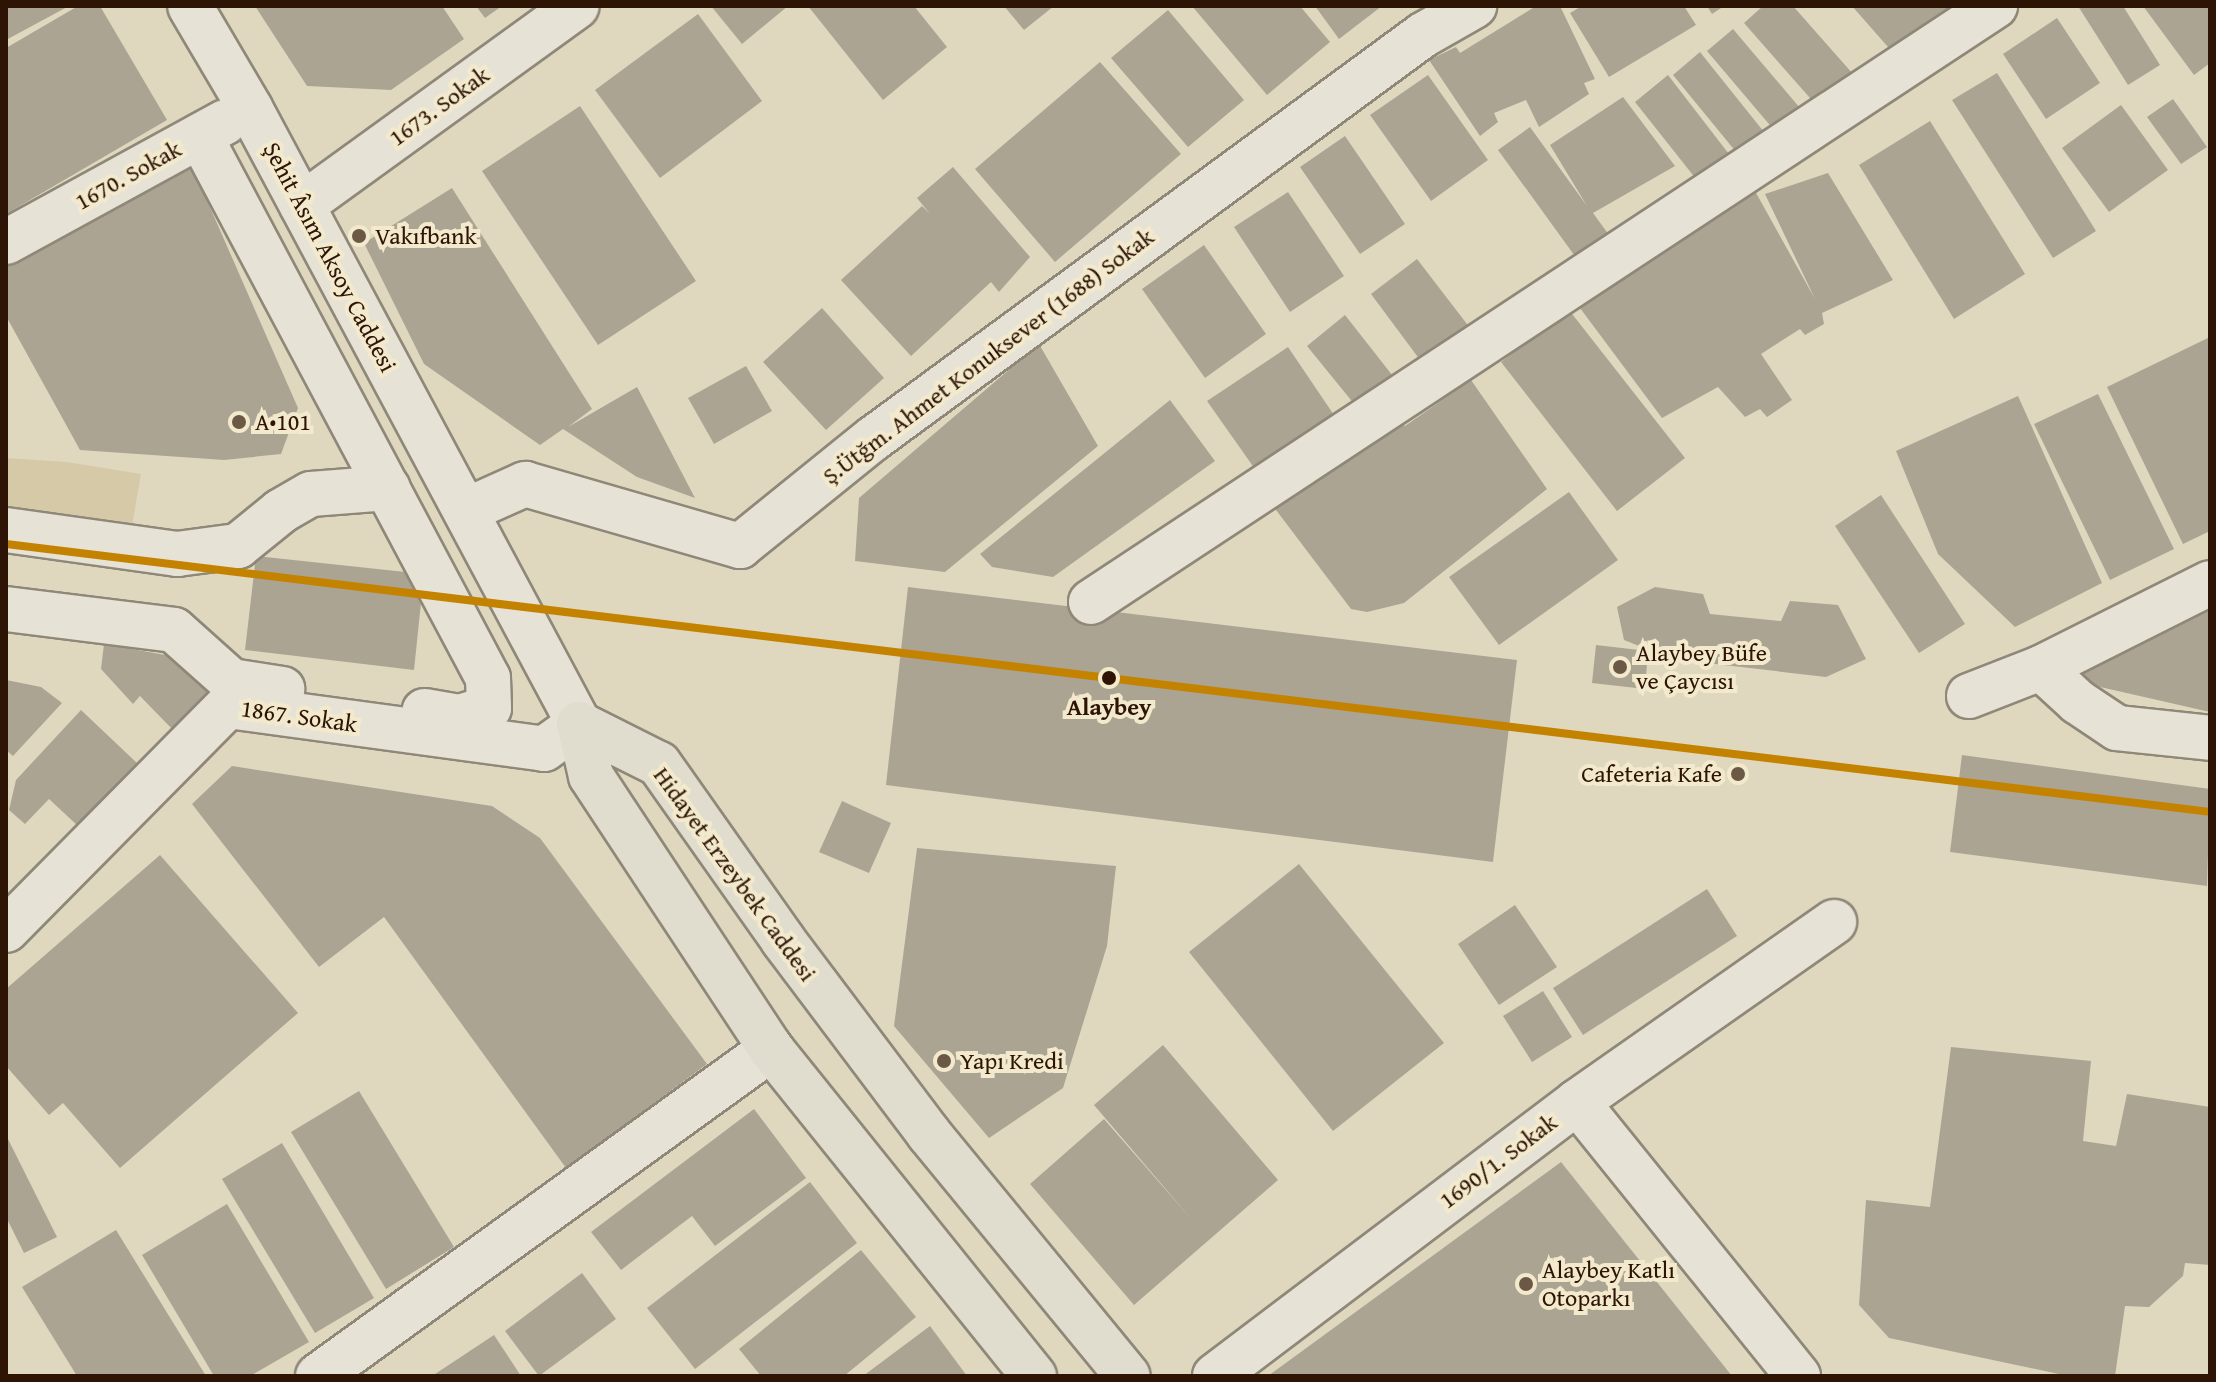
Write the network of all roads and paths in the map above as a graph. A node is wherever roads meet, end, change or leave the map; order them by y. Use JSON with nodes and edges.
{"nodes":[{"id":1,"x":190,"y":6,"type":"edge"},
{"id":2,"x":577,"y":6,"type":"edge"},
{"id":3,"x":1474,"y":6,"type":"edge"},
{"id":4,"x":1995,"y":6,"type":"edge"},
{"id":5,"x":250,"y":108,"type":"junction"},
{"id":6,"x":200,"y":136,"type":"junction"},
{"id":7,"x":302,"y":205,"type":"junction"},
{"id":8,"x":6,"y":242,"type":"edge"},
{"id":9,"x":388,"y":488,"type":"junction"},
{"id":10,"x":467,"y":510,"type":"junction"},
{"id":11,"x":6,"y":530,"type":"edge"},
{"id":12,"x":2210,"y":583,"type":"edge"},
{"id":13,"x":1091,"y":602,"type":"dead end"},
{"id":14,"x":6,"y":609,"type":"edge"},
{"id":15,"x":2041,"y":668,"type":"junction"},
{"id":16,"x":1969,"y":696,"type":"dead end"},
{"id":17,"x":579,"y":724,"type":"junction"},
{"id":18,"x":2210,"y":738,"type":"edge"},
{"id":19,"x":1834,"y":922,"type":"dead end"},
{"id":20,"x":6,"y":930,"type":"edge"},
{"id":21,"x":771,"y":1049,"type":"junction"},
{"id":22,"x":1577,"y":1102,"type":"junction"},
{"id":23,"x":318,"y":1376,"type":"edge"},
{"id":24,"x":1034,"y":1376,"type":"edge"},
{"id":25,"x":1128,"y":1376,"type":"edge"},
{"id":26,"x":1215,"y":1376,"type":"edge"},
{"id":27,"x":1798,"y":1376,"type":"edge"}],
"edges":[{"from":1,"to":5,"type":"street","name":"Şehit Âsım Aksoy Caddesi"},
{"from":2,"to":7,"type":"street","name":"1673. Sokak"},
{"from":3,"to":10,"type":"street","name":"Ş.Ütğm. Ahmet Konuksever (1688) Sokak"},
{"from":4,"to":13,"type":"street"},
{"from":5,"to":6,"type":"street","name":"1670. Sokak"},
{"from":5,"to":7,"type":"street","name":"Şehit Âsım Aksoy Caddesi"},
{"from":6,"to":8,"type":"street","name":"1670. Sokak"},
{"from":6,"to":9,"type":"street"},
{"from":7,"to":10,"type":"street","name":"Şehit Âsım Aksoy Caddesi"},
{"from":9,"to":11,"type":"street"},
{"from":9,"to":14,"type":"street"},
{"from":10,"to":17,"type":"street","name":"Şehit Âsım Aksoy Caddesi"},
{"from":12,"to":15,"type":"street"},
{"from":15,"to":16,"type":"street"},
{"from":15,"to":18,"type":"street"},
{"from":17,"to":20,"type":"street","name":"1867. Sokak"},
{"from":17,"to":21,"type":"main road"},
{"from":17,"to":25,"type":"main road","name":"Hidayet Erzeybek Caddesi"},
{"from":19,"to":22,"type":"street"},
{"from":21,"to":23,"type":"street"},
{"from":21,"to":24,"type":"main road"},
{"from":22,"to":26,"type":"street","name":"1690/1. Sokak"},
{"from":22,"to":27,"type":"street","name":"1690/1. Sokak"}]}
